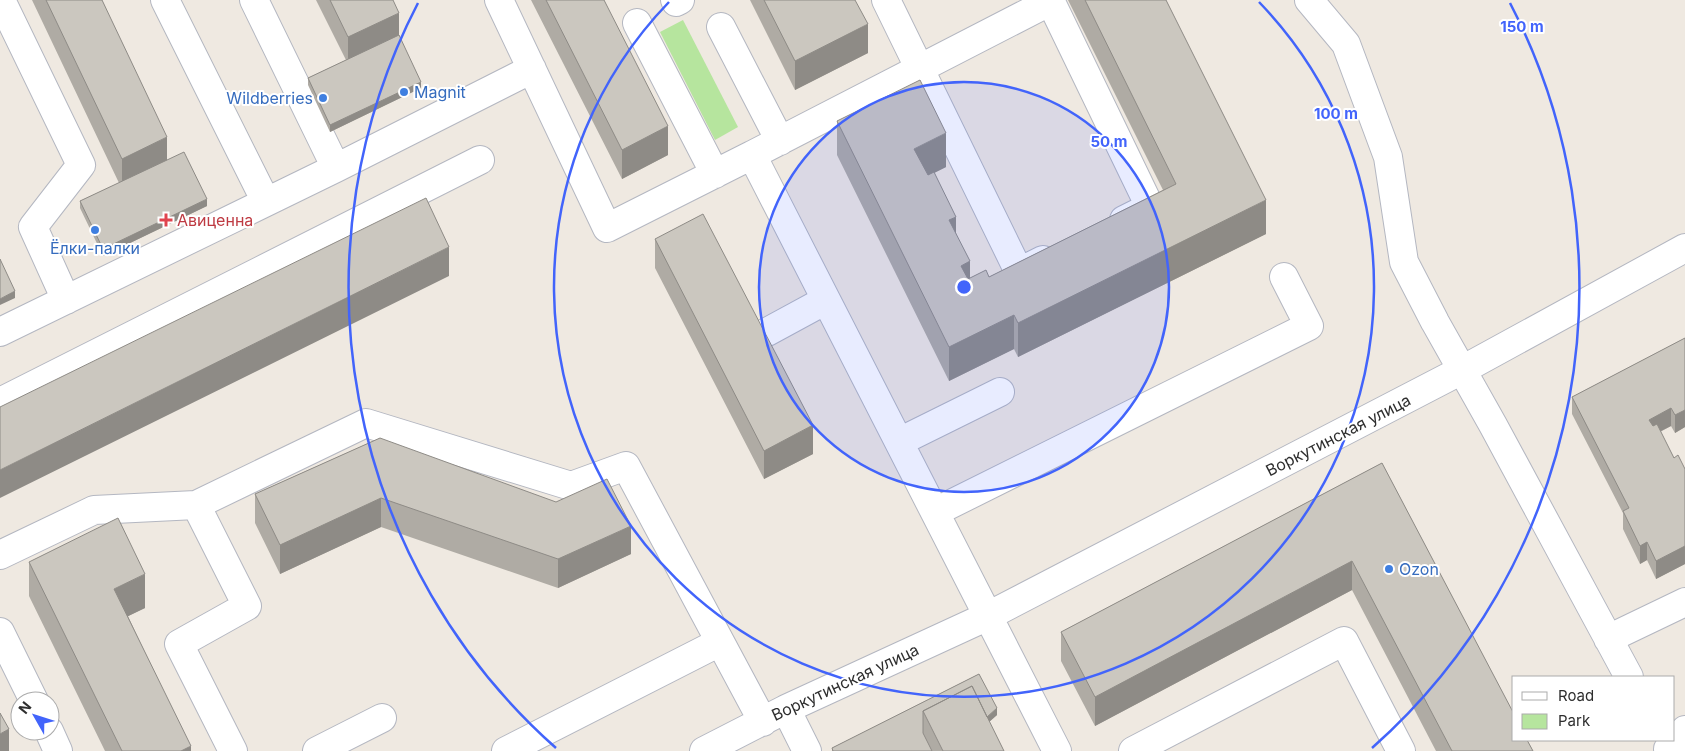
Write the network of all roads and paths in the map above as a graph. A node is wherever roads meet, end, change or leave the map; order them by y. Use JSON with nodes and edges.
{"nodes":[{"id":1,"x":1,"y":0,"type":"edge"},
{"id":2,"x":165,"y":0,"type":"edge"},
{"id":3,"x":254,"y":0,"type":"edge"},
{"id":4,"x":499,"y":0,"type":"edge"},
{"id":5,"x":675,"y":0,"type":"edge"},
{"id":6,"x":680,"y":0,"type":"edge"},
{"id":7,"x":886,"y":0,"type":"edge"},
{"id":8,"x":1050,"y":0,"type":"edge"},
{"id":9,"x":1309,"y":0,"type":"edge"},
{"id":10,"x":637,"y":23,"type":"dead end"},
{"id":11,"x":721,"y":27,"type":"dead end"},
{"id":12,"x":919,"y":68,"type":"junction"},
{"id":13,"x":532,"y":69,"type":"junction"},
{"id":14,"x":780,"y":141,"type":"junction"},
{"id":15,"x":752,"y":155,"type":"junction"},
{"id":16,"x":480,"y":160,"type":"dead end"},
{"id":17,"x":336,"y":168,"type":"junction"},
{"id":18,"x":715,"y":174,"type":"junction"},
{"id":19,"x":266,"y":202,"type":"junction"},
{"id":20,"x":1106,"y":229,"type":"edge"},
{"id":21,"x":1685,"y":248,"type":"edge"},
{"id":22,"x":1063,"y":251,"type":"edge"},
{"id":23,"x":1284,"y":278,"type":"dead end"},
{"id":24,"x":66,"y":300,"type":"junction"},
{"id":25,"x":826,"y":300,"type":"junction"},
{"id":26,"x":0,"y":332,"type":"edge"},
{"id":27,"x":767,"y":332,"type":"edge"},
{"id":28,"x":1462,"y":370,"type":"junction"},
{"id":29,"x":1000,"y":392,"type":"dead end"},
{"id":30,"x":0,"y":402,"type":"edge"},
{"id":31,"x":899,"y":442,"type":"junction"},
{"id":32,"x":196,"y":504,"type":"junction"},
{"id":33,"x":935,"y":512,"type":"junction"},
{"id":34,"x":0,"y":555,"type":"edge"},
{"id":35,"x":1685,"y":602,"type":"edge"},
{"id":36,"x":988,"y":616,"type":"junction"},
{"id":37,"x":0,"y":632,"type":"edge"},
{"id":38,"x":1608,"y":639,"type":"junction"},
{"id":39,"x":720,"y":642,"type":"junction"},
{"id":40,"x":1628,"y":676,"type":"edge"},
{"id":41,"x":29,"y":691,"type":"edge"},
{"id":42,"x":774,"y":715,"type":"junction"},
{"id":43,"x":382,"y":718,"type":"dead end"},
{"id":44,"x":233,"y":751,"type":"edge"},
{"id":45,"x":317,"y":751,"type":"edge"},
{"id":46,"x":506,"y":751,"type":"edge"},
{"id":47,"x":704,"y":751,"type":"edge"},
{"id":48,"x":807,"y":751,"type":"edge"},
{"id":49,"x":1057,"y":751,"type":"edge"},
{"id":50,"x":1132,"y":751,"type":"edge"},
{"id":51,"x":1401,"y":751,"type":"edge"}],
"edges":[{"from":1,"to":24,"type":"street"},
{"from":2,"to":19,"type":"street"},
{"from":3,"to":17,"type":"street"},
{"from":4,"to":13,"type":"street"},
{"from":5,"to":6,"type":"street"},
{"from":7,"to":12,"type":"street"},
{"from":8,"to":12,"type":"street"},
{"from":8,"to":20,"type":"street"},
{"from":9,"to":28,"type":"street"},
{"from":10,"to":18,"type":"street"},
{"from":11,"to":14,"type":"street"},
{"from":12,"to":14,"type":"street"},
{"from":12,"to":22,"type":"street"},
{"from":13,"to":17,"type":"street"},
{"from":13,"to":18,"type":"street"},
{"from":14,"to":15,"type":"street"},
{"from":15,"to":18,"type":"street"},
{"from":15,"to":25,"type":"street"},
{"from":16,"to":30,"type":"street"},
{"from":17,"to":19,"type":"street"},
{"from":19,"to":24,"type":"street"},
{"from":21,"to":28,"type":"street","name":"Воркутинская улица"},
{"from":23,"to":33,"type":"street"},
{"from":24,"to":26,"type":"street"},
{"from":25,"to":27,"type":"street"},
{"from":25,"to":31,"type":"street"},
{"from":28,"to":36,"type":"street","name":"Воркутинская улица"},
{"from":28,"to":38,"type":"street"},
{"from":29,"to":31,"type":"street"},
{"from":31,"to":33,"type":"street"},
{"from":32,"to":34,"type":"street"},
{"from":32,"to":39,"type":"street"},
{"from":32,"to":44,"type":"street"},
{"from":33,"to":36,"type":"street"},
{"from":35,"to":38,"type":"street"},
{"from":36,"to":42,"type":"street","name":"Воркутинская улица"},
{"from":36,"to":49,"type":"street"},
{"from":37,"to":41,"type":"street"},
{"from":38,"to":40,"type":"street"},
{"from":39,"to":42,"type":"street"},
{"from":39,"to":46,"type":"street"},
{"from":42,"to":47,"type":"street","name":"Воркутинская улица"},
{"from":42,"to":48,"type":"street"},
{"from":43,"to":45,"type":"street"},
{"from":50,"to":51,"type":"street"}]}
